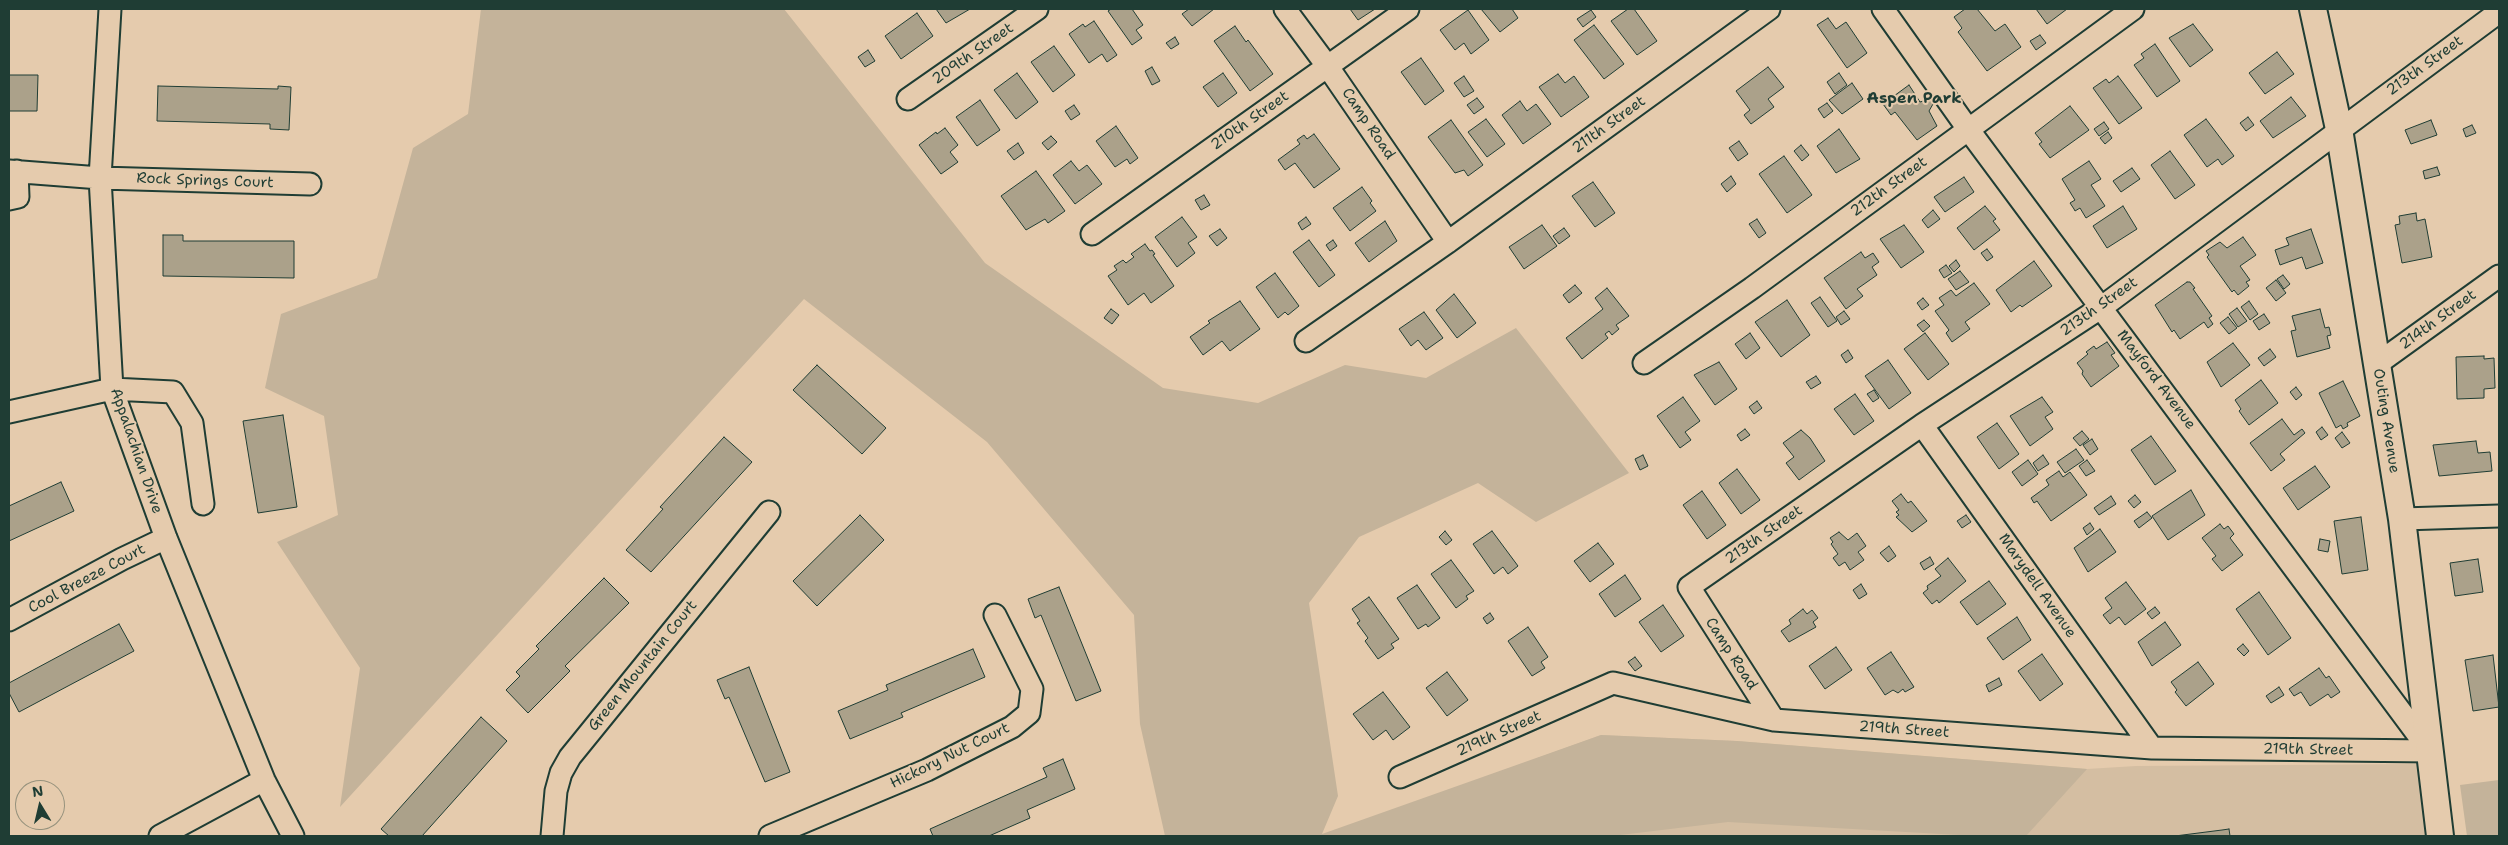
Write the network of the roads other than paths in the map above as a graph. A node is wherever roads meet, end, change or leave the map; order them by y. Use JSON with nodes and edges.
{"nodes":[{"id":1,"x":110,"y":9,"type":"edge"},
{"id":2,"x":1037,"y":9,"type":"edge"},
{"id":3,"x":1285,"y":9,"type":"edge"},
{"id":4,"x":1408,"y":9,"type":"edge"},
{"id":5,"x":1770,"y":9,"type":"edge"},
{"id":6,"x":1883,"y":9,"type":"edge"},
{"id":7,"x":2133,"y":9,"type":"edge"},
{"id":8,"x":2313,"y":9,"type":"edge"},
{"id":9,"x":2499,"y":12,"type":"edge"},
{"id":10,"x":1328,"y":67,"type":"junction"},
{"id":11,"x":908,"y":100,"type":"dead end"},
{"id":12,"x":1968,"y":129,"type":"junction"},
{"id":13,"x":2339,"y":129,"type":"junction"},
{"id":14,"x":13,"y":171,"type":"edge"},
{"id":15,"x":100,"y":178,"type":"junction"},
{"id":16,"x":310,"y":184,"type":"dead end"},
{"id":17,"x":9,"y":199,"type":"edge"},
{"id":18,"x":1092,"y":234,"type":"dead end"},
{"id":19,"x":1448,"y":242,"type":"junction"},
{"id":20,"x":2499,"y":276,"type":"edge"},
{"id":21,"x":2102,"y":307,"type":"junction"},
{"id":22,"x":1306,"y":341,"type":"dead end"},
{"id":23,"x":1644,"y":362,"type":"dead end"},
{"id":24,"x":2377,"y":364,"type":"junction"},
{"id":25,"x":112,"y":389,"type":"junction"},
{"id":26,"x":9,"y":412,"type":"edge"},
{"id":27,"x":1922,"y":425,"type":"junction"},
{"id":28,"x":203,"y":504,"type":"dead end"},
{"id":29,"x":769,"y":512,"type":"dead end"},
{"id":30,"x":2499,"y":516,"type":"edge"},
{"id":31,"x":2402,"y":518,"type":"junction"},
{"id":32,"x":166,"y":538,"type":"junction"},
{"id":33,"x":1689,"y":587,"type":"joint"},
{"id":34,"x":995,"y":615,"type":"dead end"},
{"id":35,"x":9,"y":620,"type":"edge"},
{"id":36,"x":1774,"y":720,"type":"junction"},
{"id":37,"x":2152,"y":748,"type":"junction"},
{"id":38,"x":2430,"y":751,"type":"junction"},
{"id":39,"x":1400,"y":777,"type":"dead end"},
{"id":40,"x":264,"y":780,"type":"junction"},
{"id":41,"x":160,"y":836,"type":"edge"},
{"id":42,"x":293,"y":836,"type":"edge"},
{"id":43,"x":552,"y":836,"type":"edge"},
{"id":44,"x":770,"y":836,"type":"edge"},
{"id":45,"x":2440,"y":836,"type":"edge"}],
"edges":[{"from":1,"to":15,"type":"street","name":"Appalachian Drive"},
{"from":2,"to":11,"type":"street","name":"209th Street"},
{"from":3,"to":10,"type":"street","name":"Camp Road"},
{"from":4,"to":10,"type":"street","name":"210th Street"},
{"from":5,"to":19,"type":"street","name":"211th Street"},
{"from":6,"to":12,"type":"street","name":"Mayford Avenue"},
{"from":7,"to":12,"type":"street","name":"212th Street"},
{"from":8,"to":13,"type":"street","name":"Outing Avenue"},
{"from":9,"to":13,"type":"street","name":"213th Street"},
{"from":10,"to":18,"type":"street","name":"210th Street"},
{"from":10,"to":19,"type":"street","name":"Camp Road"},
{"from":12,"to":21,"type":"street","name":"Mayford Avenue"},
{"from":12,"to":23,"type":"street","name":"212th Street"},
{"from":13,"to":21,"type":"street","name":"213th Street"},
{"from":13,"to":24,"type":"street","name":"Outing Avenue"},
{"from":14,"to":15,"type":"street","name":"Rock Springs Court"},
{"from":14,"to":17,"type":"street"},
{"from":15,"to":16,"type":"street","name":"Rock Springs Court"},
{"from":15,"to":25,"type":"street","name":"Appalachian Drive"},
{"from":19,"to":22,"type":"street","name":"211th Street"},
{"from":20,"to":24,"type":"street","name":"214th Street"},
{"from":21,"to":27,"type":"street","name":"213th Street"},
{"from":21,"to":38,"type":"street","name":"Mayford Avenue"},
{"from":24,"to":31,"type":"street","name":"Outing Avenue"},
{"from":25,"to":26,"type":"street"},
{"from":25,"to":28,"type":"street"},
{"from":25,"to":32,"type":"street","name":"Appalachian Drive"},
{"from":27,"to":33,"type":"street","name":"213th Street"},
{"from":27,"to":37,"type":"street","name":"Marydell Avenue"},
{"from":29,"to":43,"type":"street","name":"Green Mountain Court"},
{"from":30,"to":31,"type":"street"},
{"from":31,"to":38,"type":"street","name":"Outing Avenue"},
{"from":32,"to":35,"type":"street","name":"Cool Breeze Court"},
{"from":32,"to":40,"type":"street","name":"Appalachian Drive"},
{"from":33,"to":36,"type":"street","name":"Camp Road"},
{"from":34,"to":44,"type":"street","name":"Hickory Nut Court"},
{"from":36,"to":37,"type":"street","name":"219th Street"},
{"from":36,"to":39,"type":"street","name":"219th Street"},
{"from":37,"to":38,"type":"street","name":"219th Street"},
{"from":38,"to":45,"type":"street","name":"Outing Avenue"},
{"from":40,"to":41,"type":"street"},
{"from":40,"to":42,"type":"street","name":"Appalachian Drive"}]}
